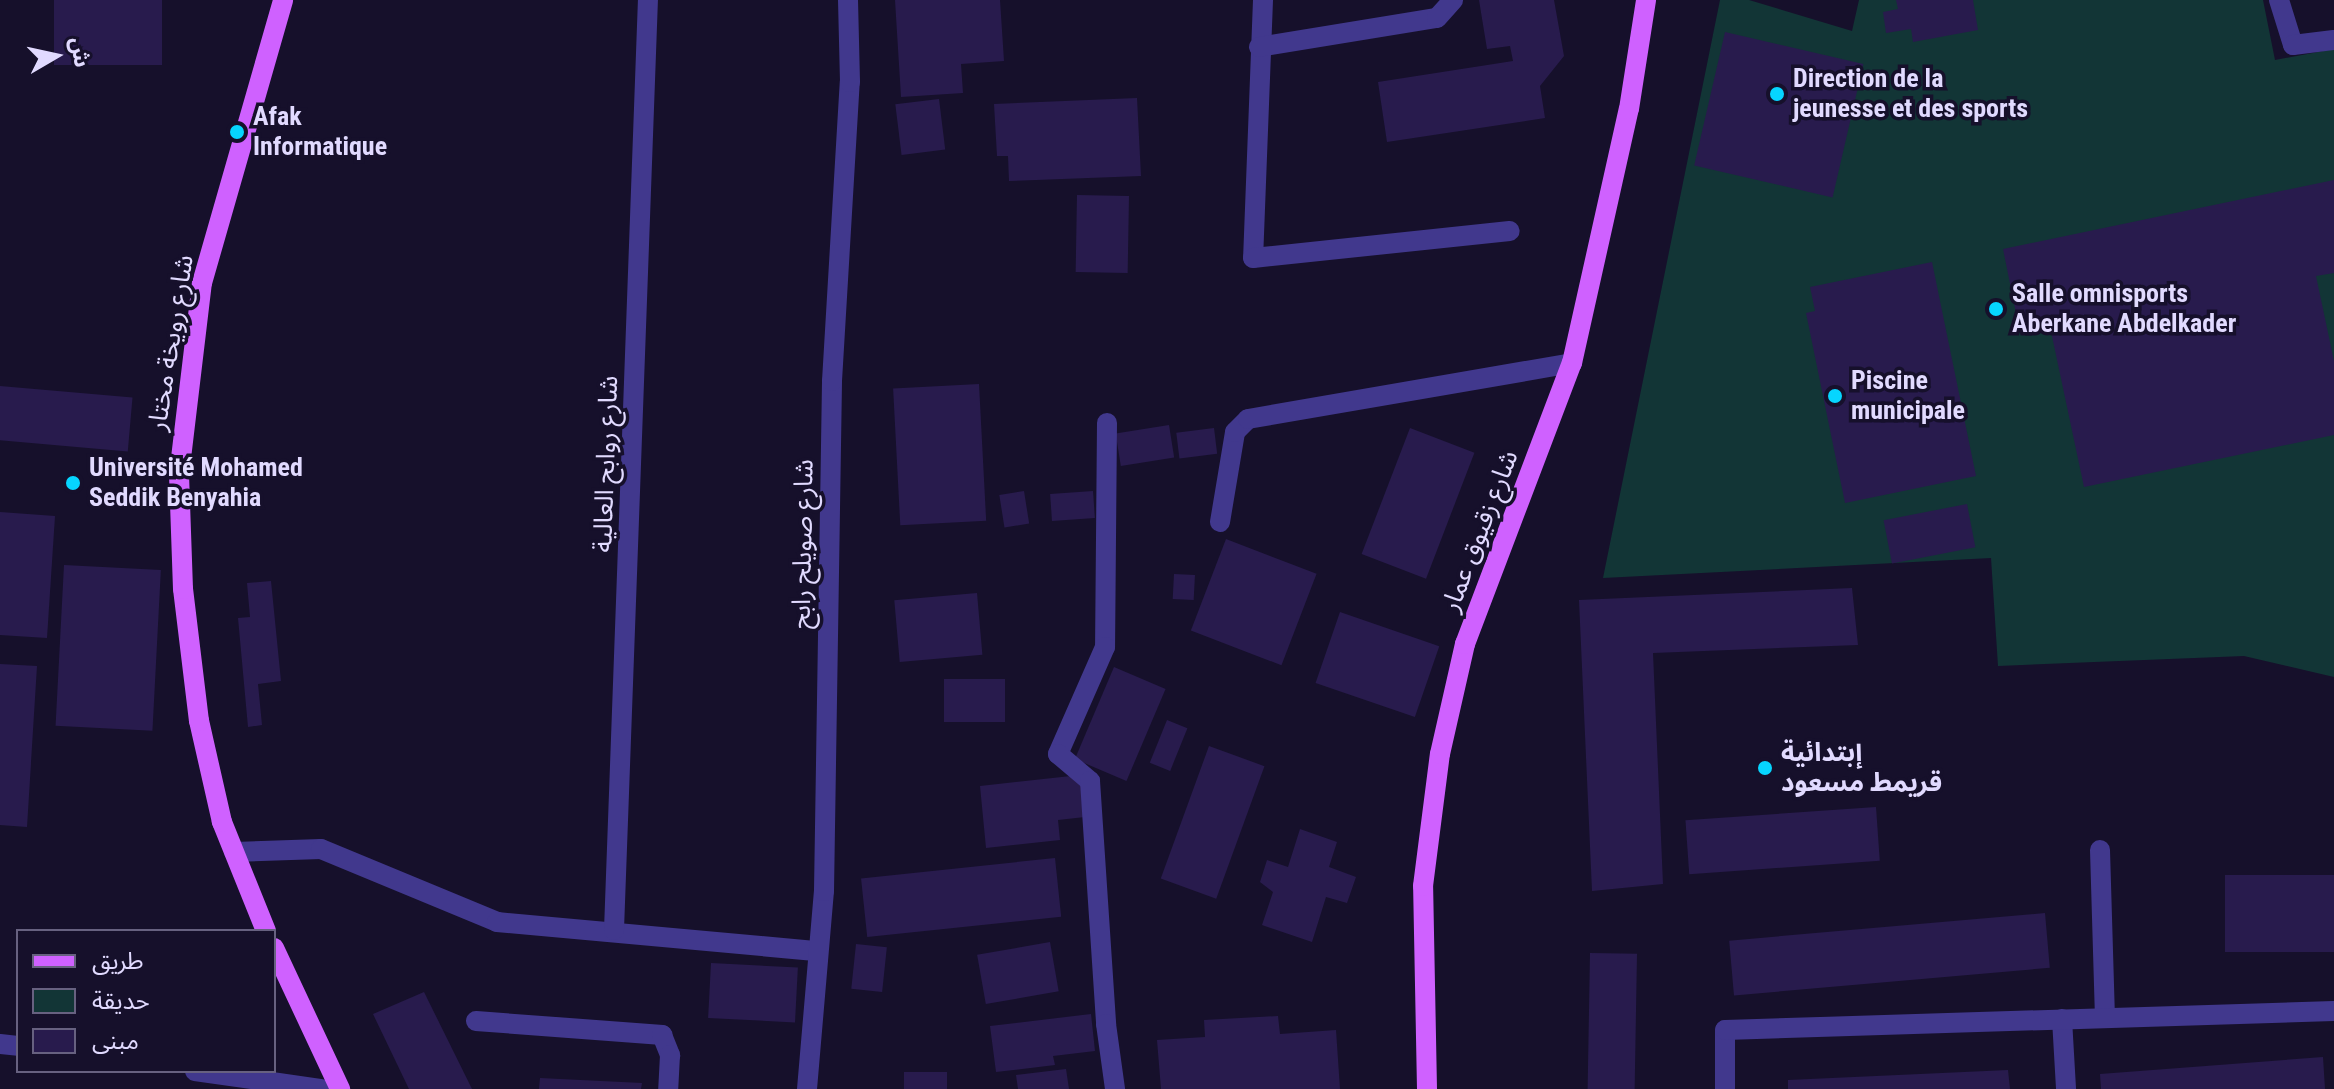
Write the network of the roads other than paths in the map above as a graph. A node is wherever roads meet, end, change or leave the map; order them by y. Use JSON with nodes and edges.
{"nodes":[{"id":1,"x":283,"y":0,"type":"edge"},
{"id":2,"x":648,"y":0,"type":"edge"},
{"id":3,"x":848,"y":0,"type":"edge"},
{"id":4,"x":1263,"y":0,"type":"edge"},
{"id":5,"x":1453,"y":0,"type":"edge"},
{"id":6,"x":1646,"y":0,"type":"edge"},
{"id":7,"x":2279,"y":0,"type":"edge"},
{"id":8,"x":2334,"y":40,"type":"edge"},
{"id":9,"x":1259,"y":47,"type":"junction"},
{"id":10,"x":1510,"y":231,"type":"dead end"},
{"id":11,"x":1572,"y":363,"type":"junction"},
{"id":12,"x":1107,"y":423,"type":"dead end"},
{"id":13,"x":1220,"y":522,"type":"dead end"},
{"id":14,"x":2100,"y":850,"type":"dead end"},
{"id":15,"x":234,"y":852,"type":"junction"},
{"id":16,"x":265,"y":929,"type":"edge"},
{"id":17,"x":614,"y":930,"type":"junction"},
{"id":18,"x":818,"y":951,"type":"junction"},
{"id":19,"x":276,"y":952,"type":"edge"},
{"id":20,"x":2334,"y":1011,"type":"edge"},
{"id":21,"x":2105,"y":1018,"type":"junction"},
{"id":22,"x":2062,"y":1019,"type":"junction"},
{"id":23,"x":476,"y":1021,"type":"dead end"},
{"id":24,"x":209,"y":1073,"type":"edge"},
{"id":25,"x":322,"y":1089,"type":"edge"},
{"id":26,"x":340,"y":1089,"type":"edge"},
{"id":27,"x":668,"y":1089,"type":"edge"},
{"id":28,"x":807,"y":1089,"type":"edge"},
{"id":29,"x":1115,"y":1089,"type":"edge"},
{"id":30,"x":1427,"y":1089,"type":"edge"},
{"id":31,"x":1725,"y":1089,"type":"edge"},
{"id":32,"x":2066,"y":1089,"type":"edge"}],
"edges":[{"from":1,"to":15,"type":"main road","name":"شارع رويخة مختار"},
{"from":2,"to":17,"type":"street","name":"شارع روابح العالية"},
{"from":3,"to":18,"type":"street","name":"شارع صويلح رابح"},
{"from":4,"to":9,"type":"street"},
{"from":5,"to":9,"type":"street"},
{"from":6,"to":11,"type":"main road","name":"شارع زقيوق عمار"},
{"from":7,"to":8,"type":"street"},
{"from":9,"to":10,"type":"street"},
{"from":11,"to":13,"type":"street"},
{"from":11,"to":30,"type":"main road","name":"شارع زقيوق عمار"},
{"from":12,"to":29,"type":"street"},
{"from":14,"to":21,"type":"street"},
{"from":15,"to":16,"type":"main road","name":"شارع رويخة مختار"},
{"from":15,"to":17,"type":"street"},
{"from":17,"to":18,"type":"street"},
{"from":18,"to":28,"type":"street","name":"شارع صويلح رابح"},
{"from":19,"to":26,"type":"main road"},
{"from":20,"to":21,"type":"street"},
{"from":21,"to":22,"type":"street"},
{"from":22,"to":31,"type":"street"},
{"from":22,"to":32,"type":"street"},
{"from":23,"to":27,"type":"street"},
{"from":24,"to":25,"type":"street"}]}
